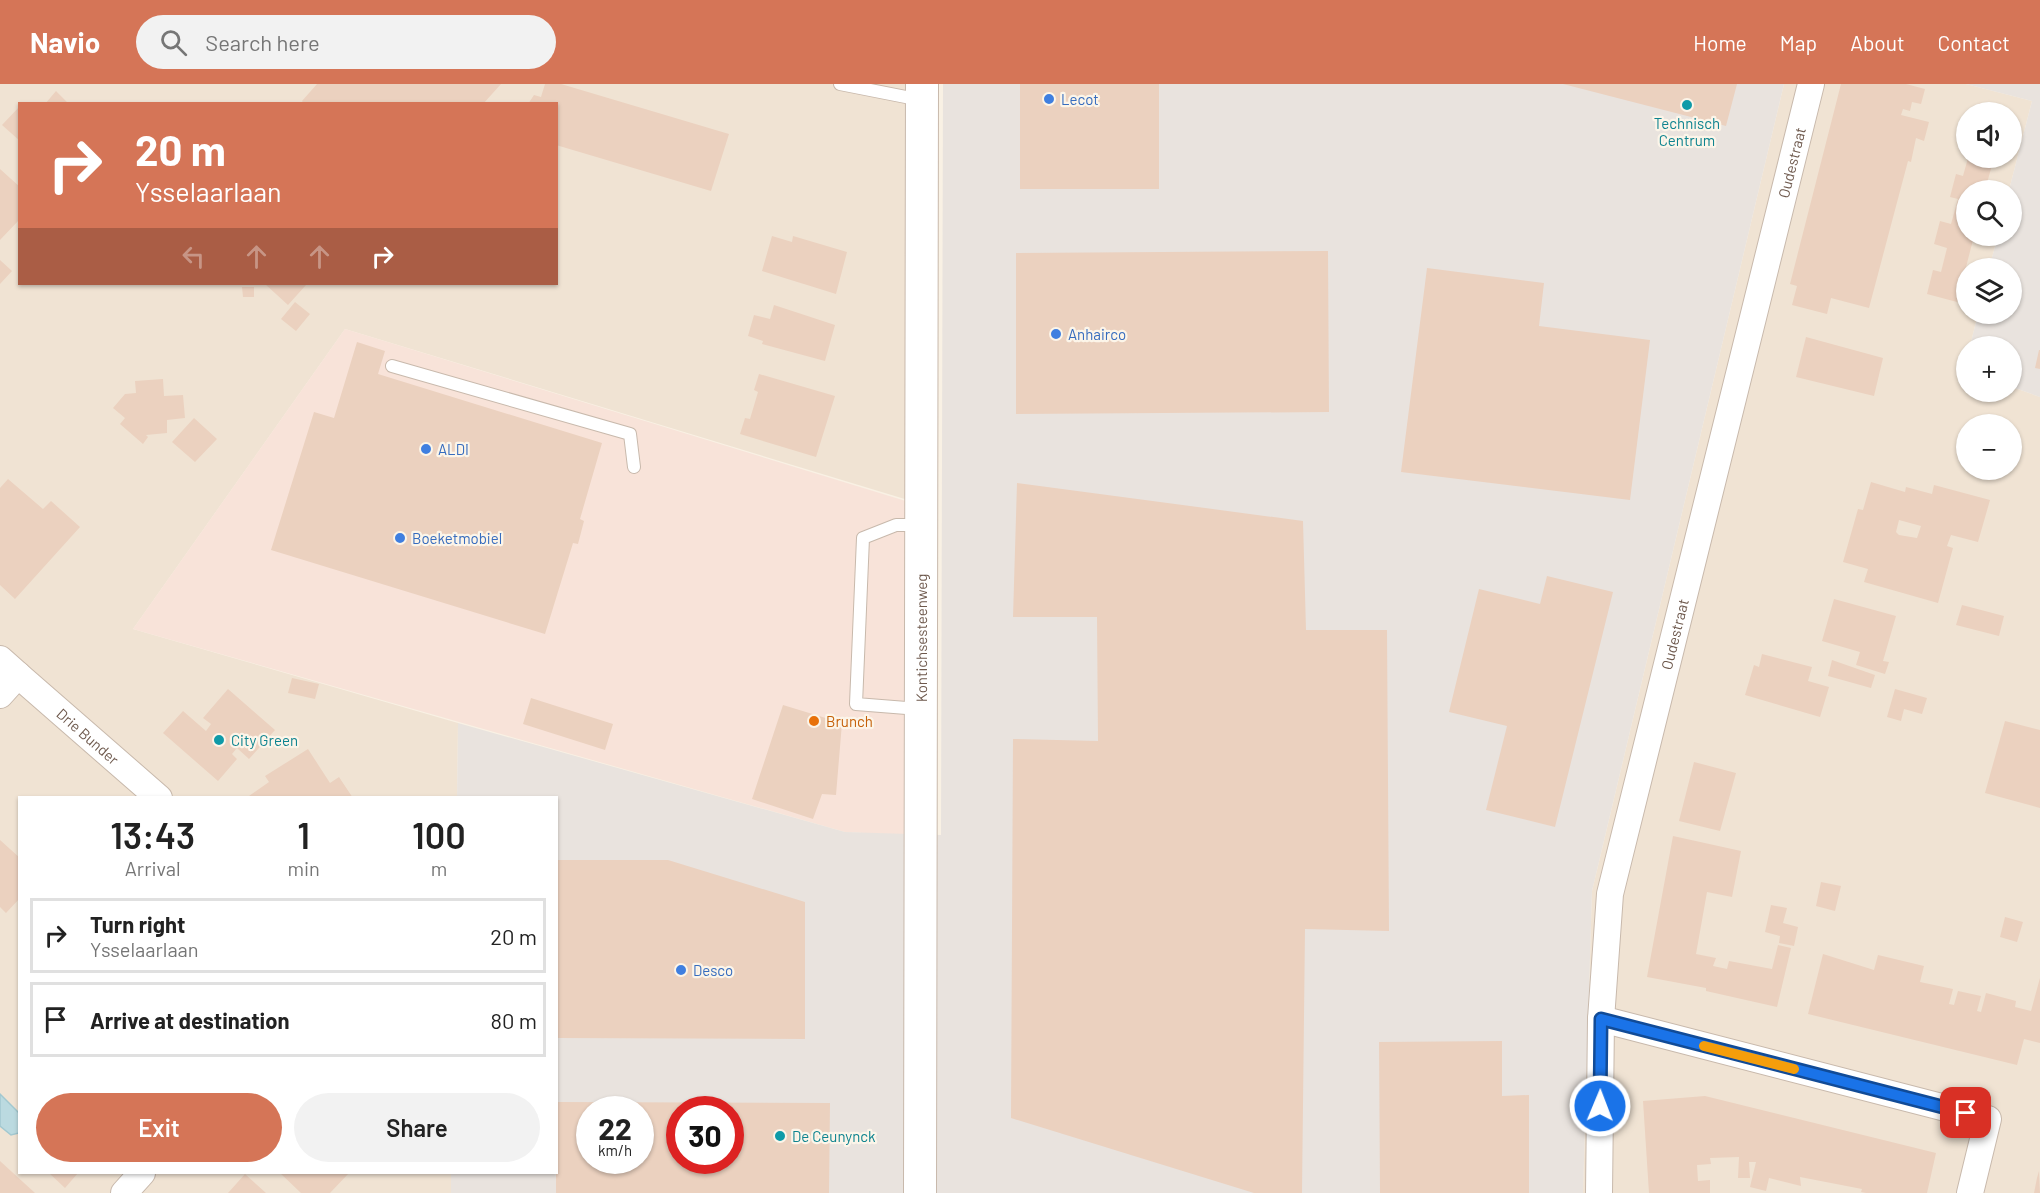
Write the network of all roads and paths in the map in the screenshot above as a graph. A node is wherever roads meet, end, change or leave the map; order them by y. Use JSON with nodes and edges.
{"nodes":[{"id":1,"x":840,"y":84,"type":"edge"},
{"id":2,"x":1810,"y":84,"type":"edge"},
{"id":3,"x":922,"y":92,"type":"edge"},
{"id":4,"x":392,"y":366,"type":"dead end"},
{"id":5,"x":634,"y":467,"type":"dead end"},
{"id":6,"x":921,"y":525,"type":"junction"},
{"id":7,"x":9,"y":667,"type":"edge"},
{"id":8,"x":0,"y":695,"type":"edge"},
{"id":9,"x":920,"y":709,"type":"junction"},
{"id":10,"x":157,"y":796,"type":"edge"},
{"id":11,"x":1601,"y":1019,"type":"junction"},
{"id":12,"x":141,"y":1174,"type":"edge"},
{"id":13,"x":124,"y":1193,"type":"edge"},
{"id":14,"x":920,"y":1193,"type":"edge"},
{"id":15,"x":1599,"y":1193,"type":"edge"},
{"id":16,"x":1970,"y":1193,"type":"edge"}],
"edges":[{"from":1,"to":3,"type":"lane"},
{"from":2,"to":11,"type":"street","name":"Oudestraat"},
{"from":3,"to":6,"type":"street","name":"Kontichsesteenweg"},
{"from":4,"to":5,"type":"lane"},
{"from":6,"to":9,"type":"street","name":"Kontichsesteenweg"},
{"from":6,"to":9,"type":"lane"},
{"from":7,"to":8,"type":"street"},
{"from":7,"to":10,"type":"street","name":"Drie Bunder"},
{"from":9,"to":14,"type":"street","name":"Kontichsesteenweg"},
{"from":11,"to":15,"type":"street","name":"Oudestraat"},
{"from":11,"to":16,"type":"street"},
{"from":12,"to":13,"type":"street"}]}
